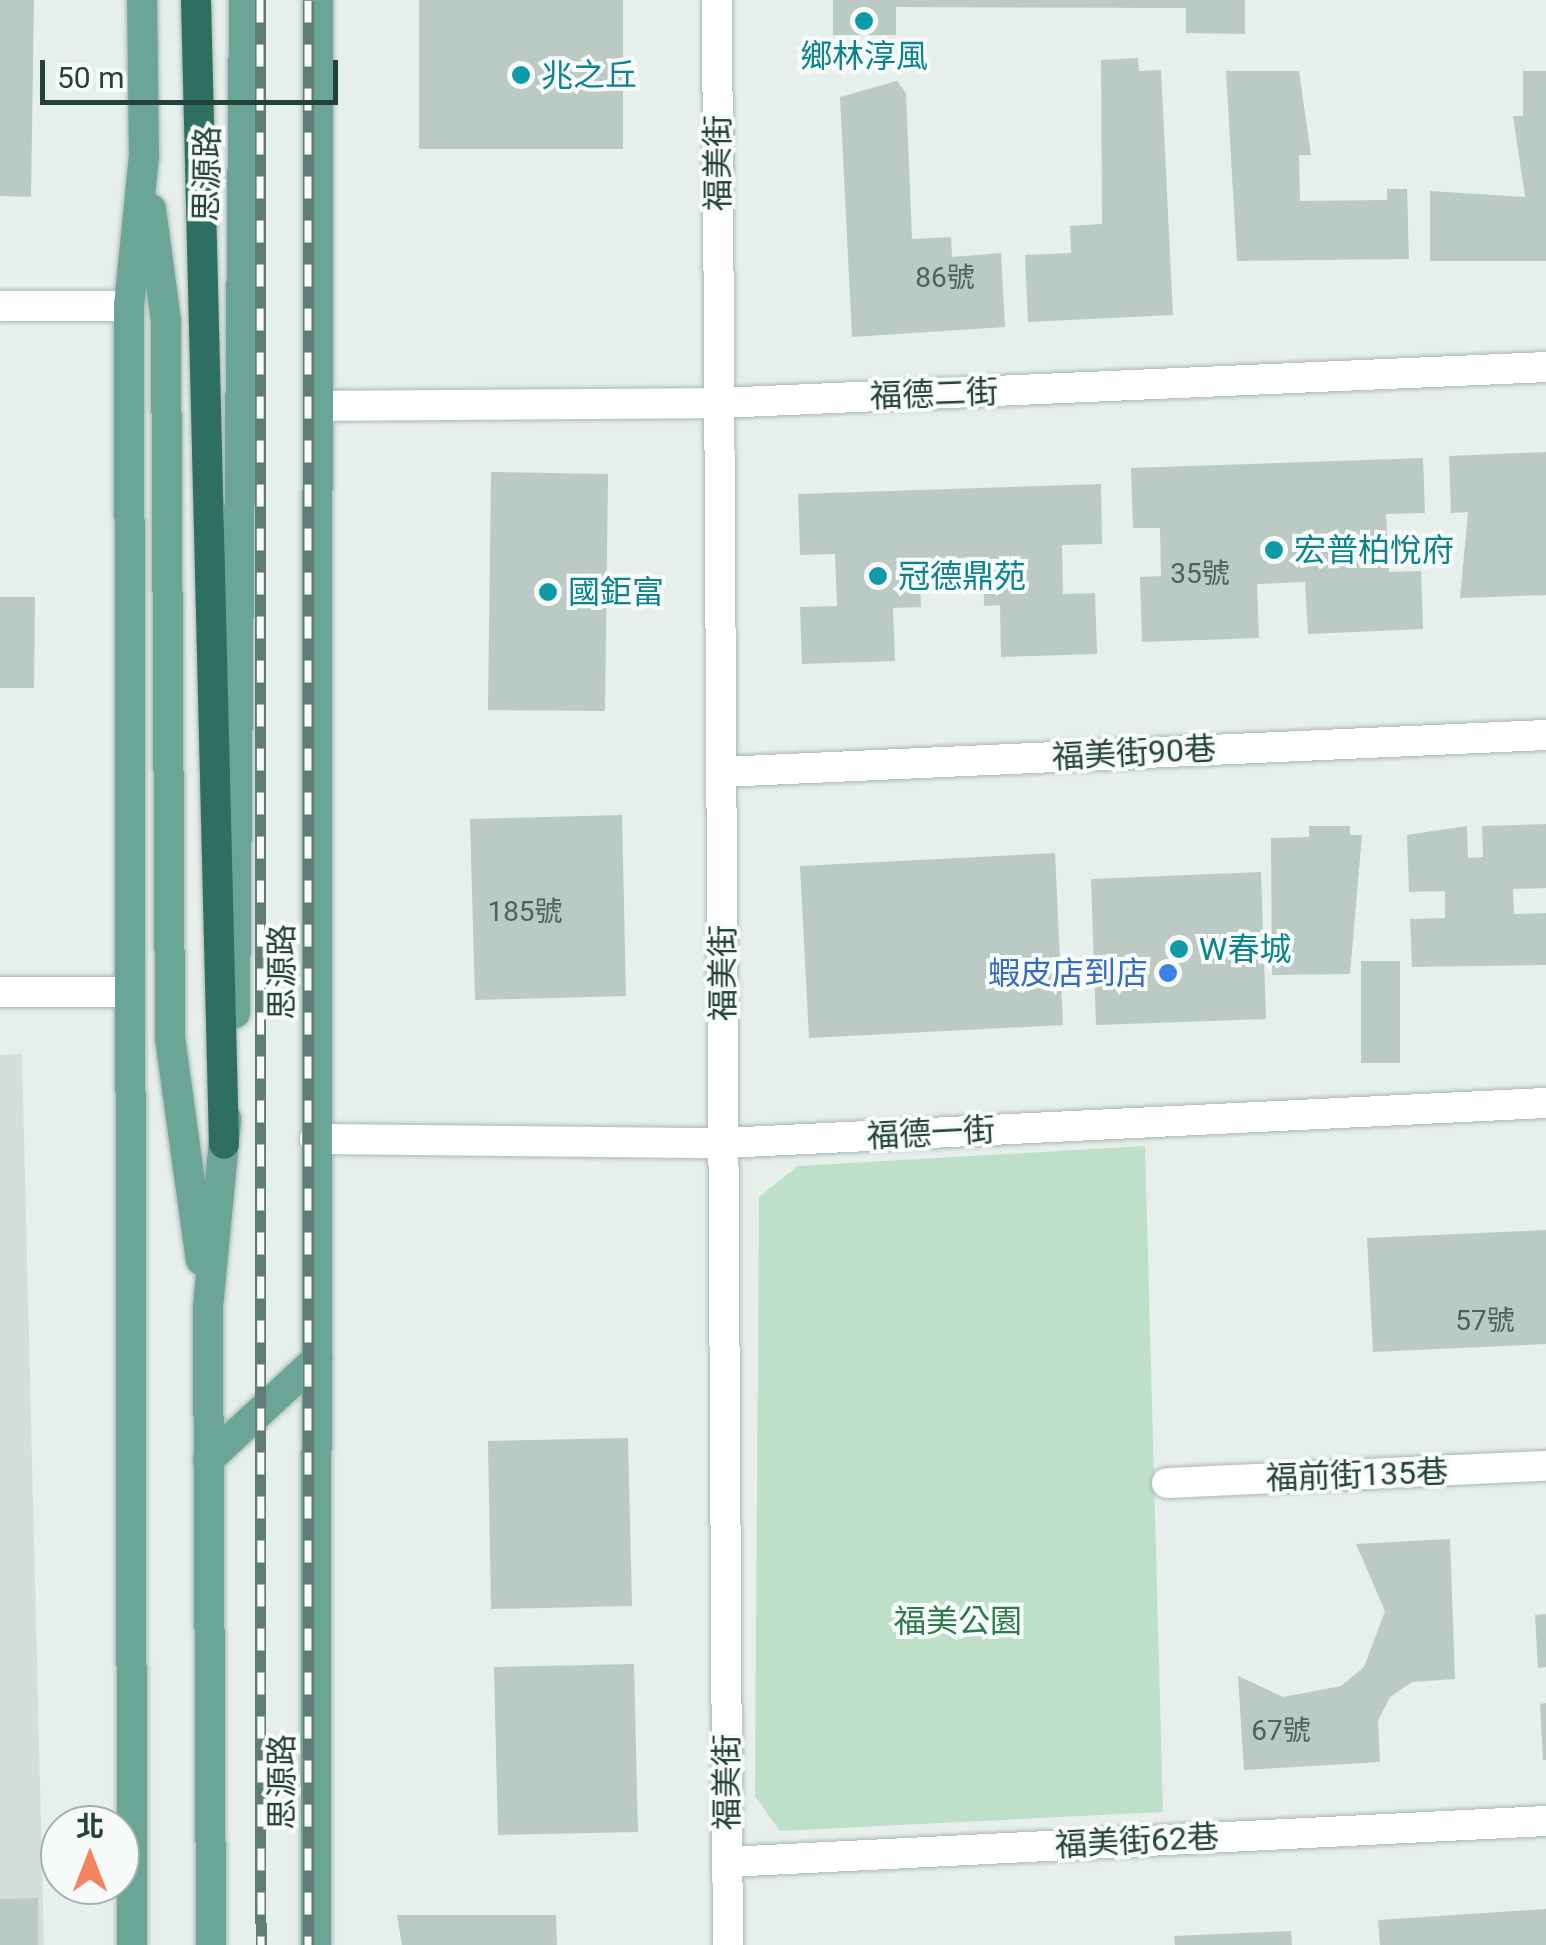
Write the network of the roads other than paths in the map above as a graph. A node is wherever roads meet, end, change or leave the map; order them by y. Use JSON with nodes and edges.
{"nodes":[{"id":1,"x":142,"y":0,"type":"edge"},
{"id":2,"x":196,"y":0,"type":"edge"},
{"id":3,"x":244,"y":0,"type":"edge"},
{"id":4,"x":318,"y":0,"type":"edge"},
{"id":5,"x":717,"y":0,"type":"edge"},
{"id":6,"x":144,"y":156,"type":"junction"},
{"id":7,"x":0,"y":306,"type":"edge"},
{"id":8,"x":128,"y":306,"type":"junction"},
{"id":9,"x":1546,"y":367,"type":"edge"},
{"id":10,"x":720,"y":403,"type":"junction"},
{"id":11,"x":321,"y":406,"type":"junction"},
{"id":12,"x":1546,"y":735,"type":"edge"},
{"id":13,"x":721,"y":772,"type":"junction"},
{"id":14,"x":0,"y":992,"type":"edge"},
{"id":15,"x":129,"y":992,"type":"junction"},
{"id":16,"x":1546,"y":1104,"type":"edge"},
{"id":17,"x":315,"y":1139,"type":"junction"},
{"id":18,"x":724,"y":1142,"type":"junction"},
{"id":19,"x":224,"y":1144,"type":"junction"},
{"id":20,"x":208,"y":1307,"type":"junction"},
{"id":21,"x":317,"y":1359,"type":"junction"},
{"id":22,"x":208,"y":1460,"type":"junction"},
{"id":23,"x":1546,"y":1466,"type":"edge"},
{"id":24,"x":1167,"y":1483,"type":"dead end"},
{"id":25,"x":1546,"y":1821,"type":"edge"},
{"id":26,"x":728,"y":1862,"type":"junction"},
{"id":27,"x":132,"y":1945,"type":"edge"},
{"id":28,"x":212,"y":1945,"type":"edge"},
{"id":29,"x":316,"y":1945,"type":"edge"},
{"id":30,"x":728,"y":1945,"type":"edge"}],
"edges":[{"from":1,"to":6,"type":"main road","name":"思源路"},
{"from":2,"to":19,"type":"highway"},
{"from":3,"to":19,"type":"main road","name":"思源路"},
{"from":4,"to":11,"type":"main road","name":"思源路"},
{"from":5,"to":10,"type":"street","name":"福美街"},
{"from":6,"to":8,"type":"main road","name":"思源路"},
{"from":6,"to":20,"type":"main road","name":"思源路"},
{"from":7,"to":8,"type":"street"},
{"from":8,"to":15,"type":"main road","name":"思源路"},
{"from":9,"to":10,"type":"street","name":"福德二街"},
{"from":10,"to":11,"type":"street","name":"福德二街"},
{"from":10,"to":13,"type":"street","name":"福美街"},
{"from":11,"to":17,"type":"main road","name":"思源路"},
{"from":12,"to":13,"type":"street","name":"福美街90巷"},
{"from":13,"to":18,"type":"street","name":"福美街"},
{"from":14,"to":15,"type":"street"},
{"from":15,"to":27,"type":"main road","name":"思源路"},
{"from":16,"to":18,"type":"street","name":"福德一街"},
{"from":17,"to":18,"type":"street","name":"福德一街"},
{"from":17,"to":21,"type":"main road","name":"思源路"},
{"from":18,"to":26,"type":"street","name":"福美街"},
{"from":19,"to":20,"type":"main road","name":"思源路"},
{"from":20,"to":22,"type":"main road","name":"思源路"},
{"from":21,"to":22,"type":"main road"},
{"from":21,"to":29,"type":"main road","name":"思源路"},
{"from":22,"to":28,"type":"main road","name":"思源路"},
{"from":23,"to":24,"type":"street","name":"福前街135巷"},
{"from":25,"to":26,"type":"street","name":"福美街62巷"},
{"from":26,"to":30,"type":"street","name":"福美街"}]}
